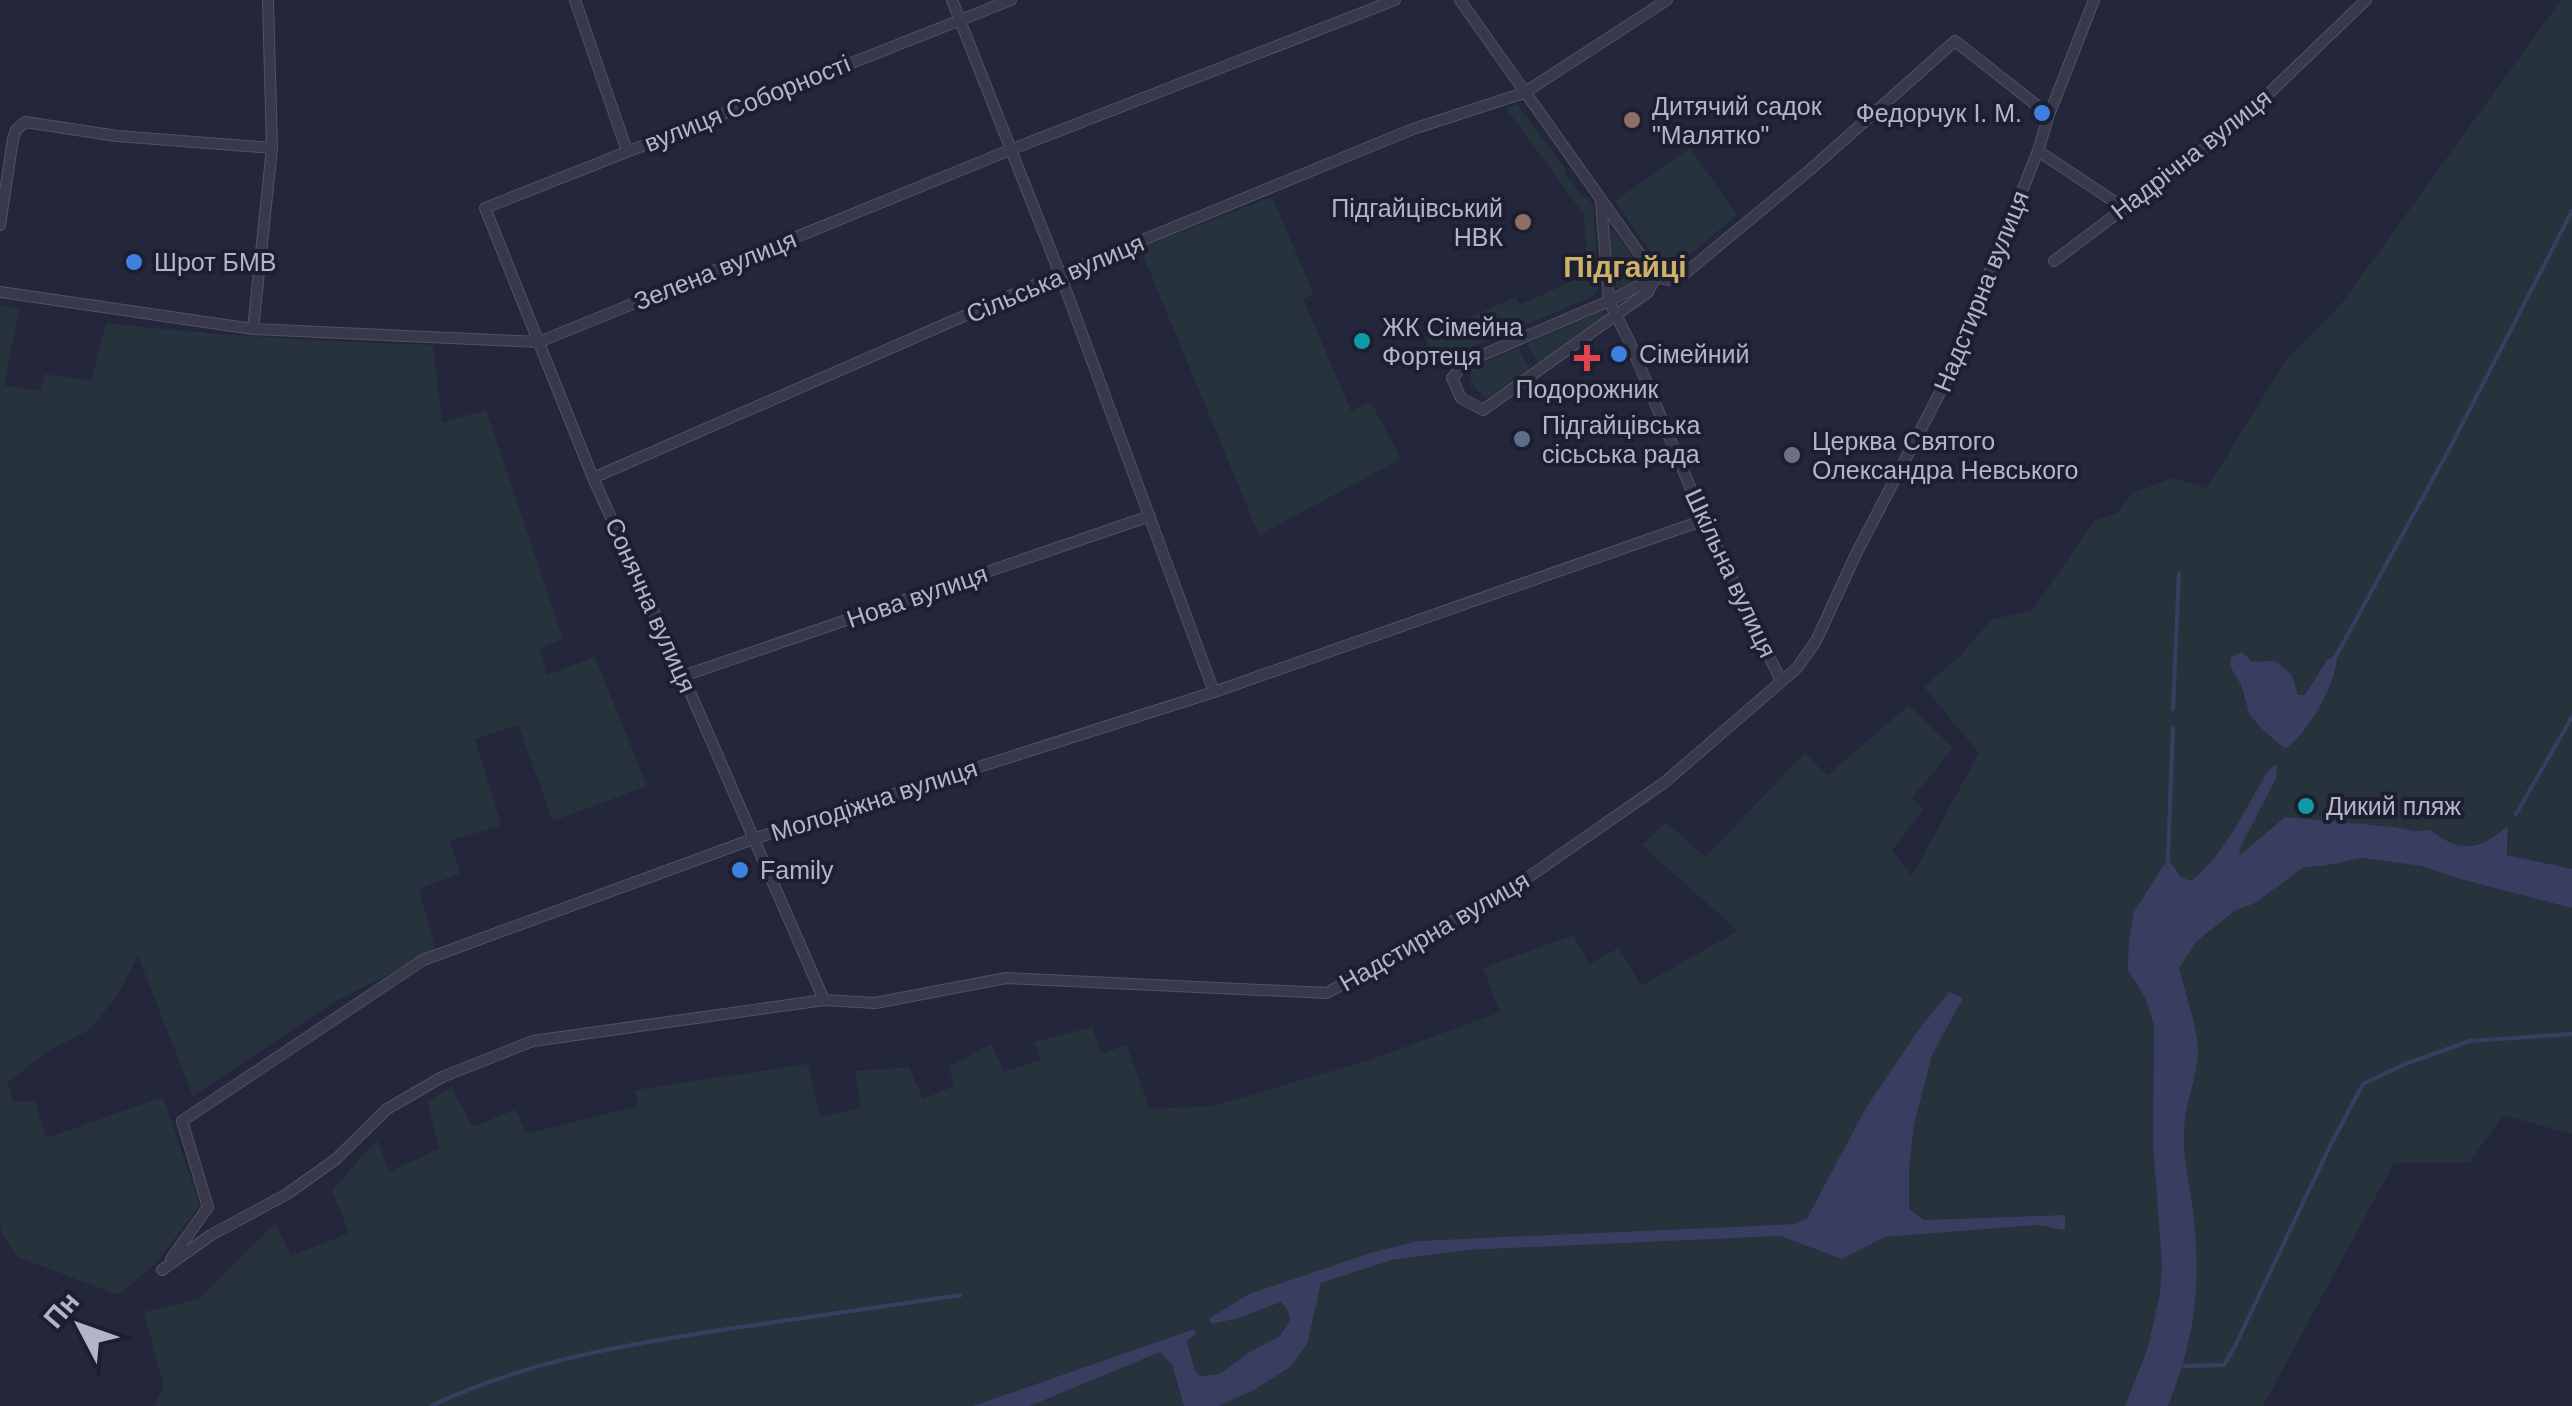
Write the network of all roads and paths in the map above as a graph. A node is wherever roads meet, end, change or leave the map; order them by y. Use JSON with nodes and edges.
{"nodes":[{"id":1,"x":268,"y":0,"type":"edge"},
{"id":2,"x":575,"y":0,"type":"edge"},
{"id":3,"x":952,"y":0,"type":"edge"},
{"id":4,"x":1011,"y":0,"type":"edge"},
{"id":5,"x":1395,"y":0,"type":"edge"},
{"id":6,"x":1460,"y":0,"type":"edge"},
{"id":7,"x":1665,"y":0,"type":"edge"},
{"id":8,"x":2094,"y":0,"type":"edge"},
{"id":9,"x":2366,"y":0,"type":"edge"},
{"id":10,"x":959,"y":20,"type":"junction"},
{"id":11,"x":1524,"y":93,"type":"junction"},
{"id":12,"x":2049,"y":115,"type":"junction"},
{"id":13,"x":272,"y":148,"type":"junction"},
{"id":14,"x":1010,"y":150,"type":"junction"},
{"id":15,"x":627,"y":151,"type":"junction"},
{"id":16,"x":2038,"y":151,"type":"junction"},
{"id":17,"x":1601,"y":201,"type":"junction"},
{"id":18,"x":484,"y":208,"type":"joint"},
{"id":19,"x":2124,"y":208,"type":"junction"},
{"id":20,"x":0,"y":225,"type":"edge"},
{"id":21,"x":2054,"y":261,"type":"dead end"},
{"id":22,"x":1060,"y":274,"type":"junction"},
{"id":23,"x":1656,"y":277,"type":"junction"},
{"id":24,"x":0,"y":292,"type":"edge"},
{"id":25,"x":1609,"y":301,"type":"junction"},
{"id":26,"x":1617,"y":316,"type":"junction"},
{"id":27,"x":253,"y":329,"type":"junction"},
{"id":28,"x":539,"y":342,"type":"junction"},
{"id":29,"x":593,"y":478,"type":"junction"},
{"id":30,"x":1150,"y":516,"type":"junction"},
{"id":31,"x":1704,"y":520,"type":"junction"},
{"id":32,"x":684,"y":676,"type":"junction"},
{"id":33,"x":1781,"y":680,"type":"junction"},
{"id":34,"x":1214,"y":692,"type":"junction"},
{"id":35,"x":753,"y":839,"type":"junction"},
{"id":36,"x":824,"y":1000,"type":"junction"},
{"id":37,"x":162,"y":1270,"type":"joint"}],
"edges":[{"from":1,"to":13,"type":"street"},
{"from":2,"to":15,"type":"street"},
{"from":3,"to":10,"type":"street"},
{"from":4,"to":10,"type":"street","name":"вулиця Соборності"},
{"from":5,"to":14,"type":"street","name":"Зелена вулиця"},
{"from":6,"to":11,"type":"street"},
{"from":7,"to":11,"type":"street","name":"Сільська вулиця"},
{"from":8,"to":12,"type":"street","name":"Надстирна вулиця"},
{"from":9,"to":19,"type":"street","name":"Надрічна вулиця"},
{"from":10,"to":14,"type":"street"},
{"from":10,"to":15,"type":"street","name":"вулиця Соборності"},
{"from":11,"to":17,"type":"street"},
{"from":11,"to":22,"type":"street","name":"Сільська вулиця"},
{"from":12,"to":16,"type":"street","name":"Надстирна вулиця"},
{"from":12,"to":23,"type":"street"},
{"from":13,"to":20,"type":"street"},
{"from":13,"to":27,"type":"street"},
{"from":14,"to":22,"type":"street"},
{"from":14,"to":28,"type":"street","name":"Зелена вулиця"},
{"from":15,"to":18,"type":"street","name":"вулиця Соборності"},
{"from":16,"to":19,"type":"street"},
{"from":16,"to":33,"type":"street","name":"Надстирна вулиця"},
{"from":17,"to":23,"type":"street"},
{"from":17,"to":25,"type":"street"},
{"from":18,"to":28,"type":"street","name":"Сонячна вулиця"},
{"from":19,"to":21,"type":"street","name":"Надрічна вулиця"},
{"from":22,"to":29,"type":"street","name":"Сільська вулиця"},
{"from":22,"to":30,"type":"street"},
{"from":23,"to":25,"type":"street"},
{"from":23,"to":26,"type":"street"},
{"from":24,"to":27,"type":"street","name":"Зелена вулиця"},
{"from":25,"to":26,"type":"street","name":"Шкільна вулиця"},
{"from":25,"to":26,"type":"street"},
{"from":26,"to":31,"type":"street","name":"Шкільна вулиця"},
{"from":27,"to":28,"type":"street","name":"Зелена вулиця"},
{"from":28,"to":29,"type":"street","name":"Сонячна вулиця"},
{"from":29,"to":32,"type":"street","name":"Сонячна вулиця"},
{"from":30,"to":32,"type":"street","name":"Нова вулиця"},
{"from":30,"to":34,"type":"street"},
{"from":31,"to":33,"type":"street","name":"Шкільна вулиця"},
{"from":31,"to":34,"type":"street","name":"Молодіжна вулиця"},
{"from":32,"to":35,"type":"street","name":"Сонячна вулиця"},
{"from":33,"to":36,"type":"street","name":"Надстирна вулиця"},
{"from":34,"to":35,"type":"street","name":"Молодіжна вулиця"},
{"from":35,"to":36,"type":"street","name":"Сонячна вулиця"},
{"from":35,"to":37,"type":"street","name":"Молодіжна вулиця"},
{"from":36,"to":37,"type":"street","name":"Надстирна вулиця"}]}
